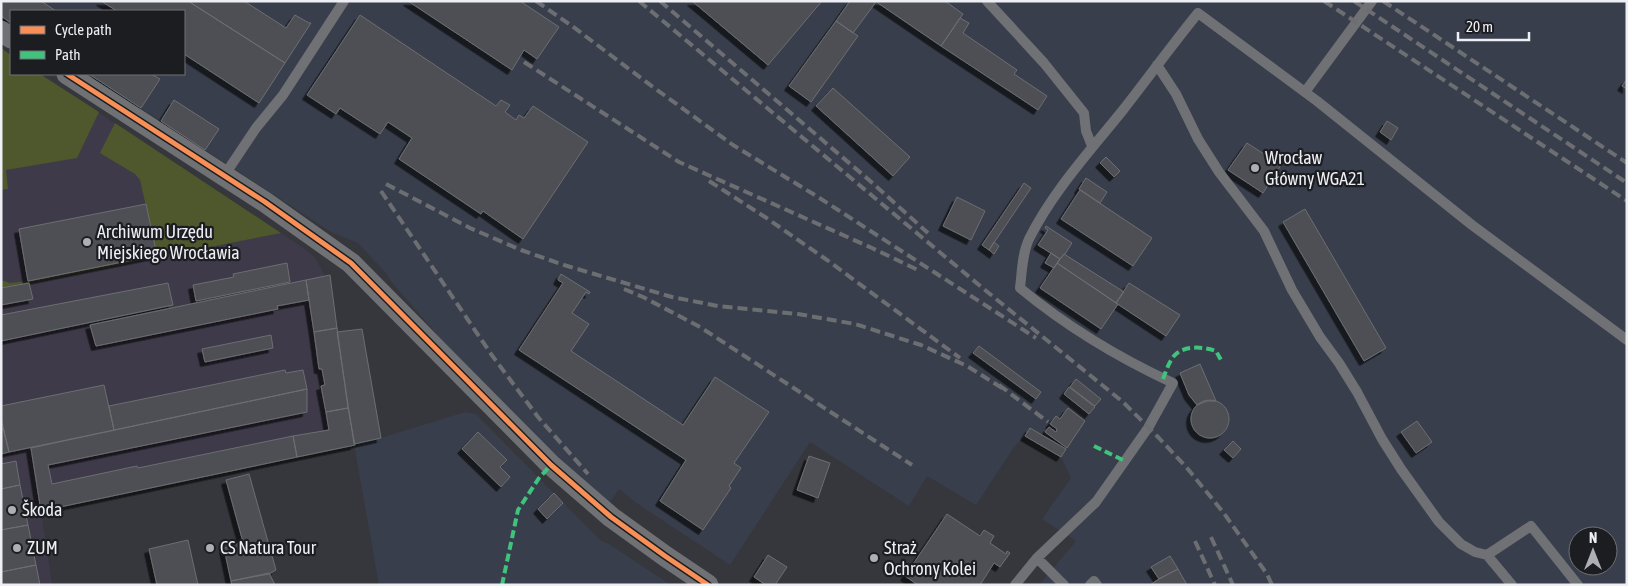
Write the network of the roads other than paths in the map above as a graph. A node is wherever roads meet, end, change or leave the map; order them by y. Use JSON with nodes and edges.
{"nodes":[{"id":1,"x":344,"y":1,"type":"edge"},
{"id":2,"x":987,"y":1,"type":"edge"},
{"id":3,"x":1372,"y":1,"type":"edge"},
{"id":4,"x":1158,"y":65,"type":"junction"},
{"id":5,"x":69,"y":75,"type":"edge"},
{"id":6,"x":1305,"y":92,"type":"junction"},
{"id":7,"x":1092,"y":146,"type":"junction"},
{"id":8,"x":224,"y":176,"type":"junction"},
{"id":9,"x":1627,"y":340,"type":"edge"},
{"id":10,"x":1487,"y":555,"type":"junction"},
{"id":11,"x":1037,"y":558,"type":"junction"},
{"id":12,"x":708,"y":585,"type":"edge"},
{"id":13,"x":1016,"y":585,"type":"edge"},
{"id":14,"x":1064,"y":585,"type":"edge"},
{"id":15,"x":1090,"y":585,"type":"edge"},
{"id":16,"x":1097,"y":585,"type":"edge"},
{"id":17,"x":1512,"y":585,"type":"edge"},
{"id":18,"x":1578,"y":585,"type":"edge"}],
"edges":[{"from":1,"to":8,"type":"lane"},
{"from":2,"to":7,"type":"lane"},
{"from":3,"to":6,"type":"lane"},
{"from":4,"to":6,"type":"lane"},
{"from":4,"to":7,"type":"lane"},
{"from":4,"to":10,"type":"lane"},
{"from":5,"to":8,"type":"street"},
{"from":6,"to":9,"type":"lane"},
{"from":7,"to":11,"type":"lane"},
{"from":8,"to":12,"type":"street"},
{"from":10,"to":17,"type":"lane"},
{"from":10,"to":18,"type":"lane"},
{"from":11,"to":13,"type":"lane"},
{"from":11,"to":14,"type":"lane"},
{"from":15,"to":16,"type":"lane"}]}
